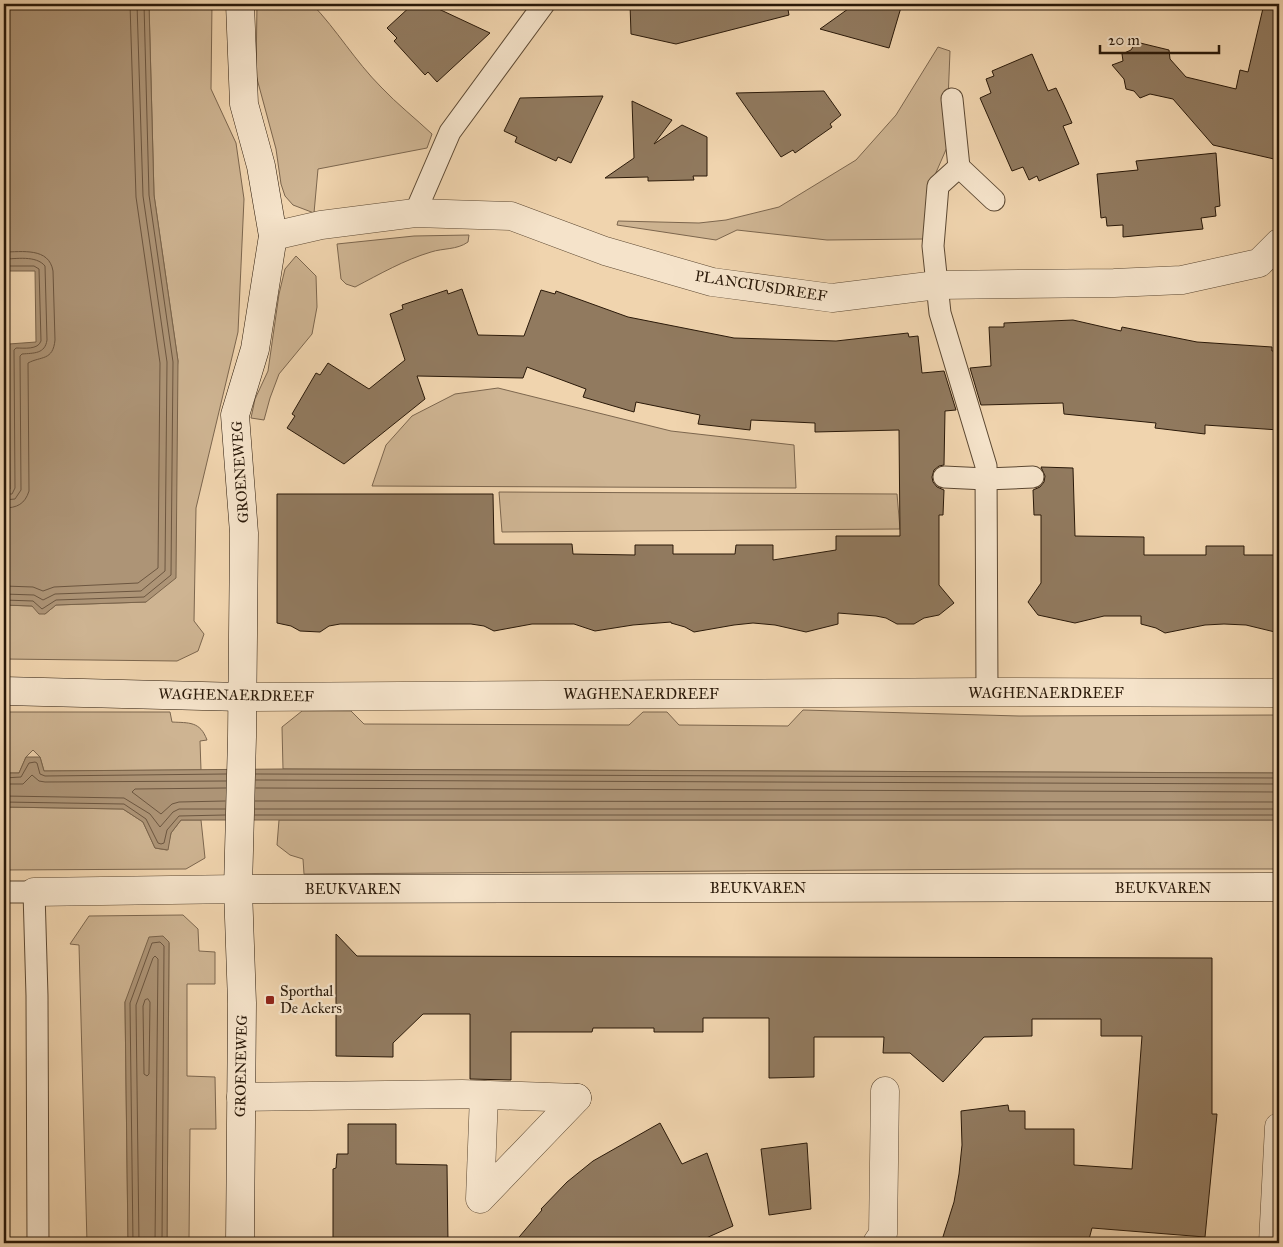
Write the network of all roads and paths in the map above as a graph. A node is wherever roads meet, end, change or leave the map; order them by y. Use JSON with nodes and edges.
{"nodes":[{"id":1,"x":240,"y":4,"type":"edge"},
{"id":2,"x":544,"y":4,"type":"edge"},
{"id":3,"x":952,"y":99,"type":"dead end"},
{"id":4,"x":959,"y":166,"type":"junction"},
{"id":5,"x":994,"y":200,"type":"dead end"},
{"id":6,"x":416,"y":213,"type":"junction"},
{"id":7,"x":273,"y":236,"type":"junction"},
{"id":8,"x":1279,"y":242,"type":"edge"},
{"id":9,"x":1269,"y":268,"type":"edge"},
{"id":10,"x":937,"y":285,"type":"junction"},
{"id":11,"x":944,"y":477,"type":"dead end"},
{"id":12,"x":1033,"y":477,"type":"dead end"},
{"id":13,"x":986,"y":479,"type":"junction"},
{"id":14,"x":4,"y":691,"type":"edge"},
{"id":15,"x":987,"y":692,"type":"junction"},
{"id":16,"x":1279,"y":693,"type":"edge"},
{"id":17,"x":242,"y":697,"type":"junction"},
{"id":18,"x":1279,"y":888,"type":"edge"},
{"id":19,"x":238,"y":889,"type":"junction"},
{"id":20,"x":4,"y":892,"type":"edge"},
{"id":21,"x":34,"y":892,"type":"junction"},
{"id":22,"x":885,"y":1091,"type":"dead end"},
{"id":23,"x":484,"y":1095,"type":"dead end"},
{"id":24,"x":241,"y":1096,"type":"junction"},
{"id":25,"x":1279,"y":1128,"type":"edge"},
{"id":26,"x":38,"y":1243,"type":"edge"},
{"id":27,"x":240,"y":1243,"type":"edge"},
{"id":28,"x":877,"y":1243,"type":"edge"},
{"id":29,"x":1272,"y":1243,"type":"edge"}],
"edges":[{"from":1,"to":7,"type":"street","name":"GROENEWEG"},
{"from":2,"to":6,"type":"lane"},
{"from":3,"to":4,"type":"lane"},
{"from":4,"to":5,"type":"lane"},
{"from":4,"to":10,"type":"lane"},
{"from":6,"to":7,"type":"street","name":"PLANCIUSDREEF"},
{"from":6,"to":10,"type":"street","name":"PLANCIUSDREEF"},
{"from":7,"to":17,"type":"street","name":"GROENEWEG"},
{"from":8,"to":9,"type":"street","name":"PLANCIUSDREEF"},
{"from":9,"to":10,"type":"street","name":"PLANCIUSDREEF"},
{"from":10,"to":13,"type":"lane"},
{"from":11,"to":13,"type":"lane"},
{"from":12,"to":13,"type":"lane"},
{"from":13,"to":15,"type":"lane"},
{"from":14,"to":17,"type":"street","name":"WAGHENAERDREEF"},
{"from":15,"to":16,"type":"street","name":"WAGHENAERDREEF"},
{"from":15,"to":17,"type":"street","name":"WAGHENAERDREEF"},
{"from":17,"to":19,"type":"street","name":"GROENEWEG"},
{"from":18,"to":19,"type":"street","name":"BEUKVAREN"},
{"from":19,"to":21,"type":"street"},
{"from":19,"to":24,"type":"street","name":"GROENEWEG"},
{"from":20,"to":21,"type":"lane"},
{"from":21,"to":26,"type":"lane"},
{"from":22,"to":28,"type":"street"},
{"from":23,"to":24,"type":"street"},
{"from":24,"to":27,"type":"street","name":"GROENEWEG"},
{"from":25,"to":29,"type":"street"}]}
